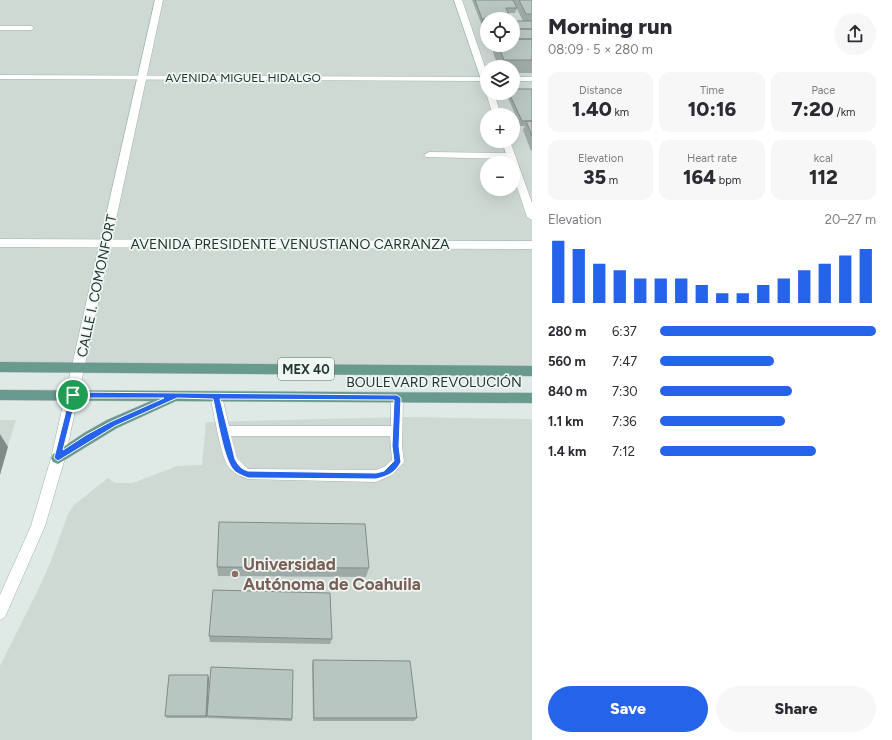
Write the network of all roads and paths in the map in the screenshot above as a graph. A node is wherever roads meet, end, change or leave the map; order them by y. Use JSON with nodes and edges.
{"nodes":[{"id":1,"x":159,"y":0,"type":"edge"},
{"id":2,"x":458,"y":0,"type":"edge"},
{"id":3,"x":0,"y":28,"type":"edge"},
{"id":4,"x":31,"y":28,"type":"dead end"},
{"id":5,"x":480,"y":64,"type":"edge"},
{"id":6,"x":0,"y":77,"type":"edge"},
{"id":7,"x":142,"y":78,"type":"junction"},
{"id":8,"x":520,"y":79,"type":"edge"},
{"id":9,"x":532,"y":79,"type":"edge"},
{"id":10,"x":480,"y":81,"type":"edge"},
{"id":11,"x":508,"y":148,"type":"edge"},
{"id":12,"x":429,"y":155,"type":"dead end"},
{"id":13,"x":511,"y":156,"type":"joint"},
{"id":14,"x":520,"y":182,"type":"edge"},
{"id":15,"x":532,"y":217,"type":"edge"},
{"id":16,"x":0,"y":243,"type":"edge"},
{"id":17,"x":106,"y":244,"type":"junction"},
{"id":18,"x":532,"y":245,"type":"edge"},
{"id":19,"x":0,"y":367,"type":"edge"},
{"id":20,"x":79,"y":367,"type":"junction"},
{"id":21,"x":532,"y":371,"type":"edge"},
{"id":22,"x":0,"y":395,"type":"edge"},
{"id":23,"x":73,"y":395,"type":"junction"},
{"id":24,"x":177,"y":396,"type":"junction"},
{"id":25,"x":216,"y":396,"type":"junction"},
{"id":26,"x":397,"y":398,"type":"junction"},
{"id":27,"x":532,"y":398,"type":"edge"},
{"id":28,"x":224,"y":431,"type":"junction"},
{"id":29,"x":396,"y":431,"type":"junction"},
{"id":30,"x":58,"y":458,"type":"junction"},
{"id":31,"x":0,"y":612,"type":"edge"}],
"edges":[{"from":1,"to":7,"type":"street","name":"CALLE I. COMONFORT"},
{"from":2,"to":5,"type":"street"},
{"from":3,"to":4,"type":"lane"},
{"from":6,"to":7,"type":"street","name":"AVENIDA MIGUEL HIDALGO"},
{"from":7,"to":10,"type":"street","name":"AVENIDA MIGUEL HIDALGO"},
{"from":7,"to":17,"type":"street","name":"CALLE I. COMONFORT"},
{"from":8,"to":9,"type":"street"},
{"from":11,"to":13,"type":"street"},
{"from":12,"to":13,"type":"street"},
{"from":14,"to":15,"type":"street"},
{"from":16,"to":17,"type":"street","name":"AVENIDA PRESIDENTE VENUSTIANO CARRANZA"},
{"from":17,"to":18,"type":"street","name":"AVENIDA PRESIDENTE VENUSTIANO CARRANZA"},
{"from":17,"to":20,"type":"street","name":"CALLE I. COMONFORT"},
{"from":19,"to":20,"type":"main road","number":"MEX 40"},
{"from":20,"to":21,"type":"main road","number":"MEX 40"},
{"from":20,"to":23,"type":"street","name":"CALLE I. COMONFORT"},
{"from":22,"to":23,"type":"main road","name":"BOULEVARD REVOLUCIÓN","number":"MEX 40"},
{"from":23,"to":24,"type":"main road","name":"BOULEVARD REVOLUCIÓN","number":"MEX 40"},
{"from":23,"to":30,"type":"street","name":"CALLE I. COMONFORT"},
{"from":24,"to":25,"type":"main road","name":"BOULEVARD REVOLUCIÓN","number":"MEX 40"},
{"from":24,"to":30,"type":"main road"},
{"from":25,"to":26,"type":"main road","name":"BOULEVARD REVOLUCIÓN","number":"MEX 40"},
{"from":25,"to":28,"type":"lane"},
{"from":26,"to":27,"type":"main road","name":"BOULEVARD REVOLUCIÓN","number":"MEX 40"},
{"from":26,"to":29,"type":"lane"},
{"from":28,"to":29,"type":"lane"},
{"from":28,"to":29,"type":"lane"},
{"from":30,"to":31,"type":"street","name":"CALLE I. COMONFORT"}]}
